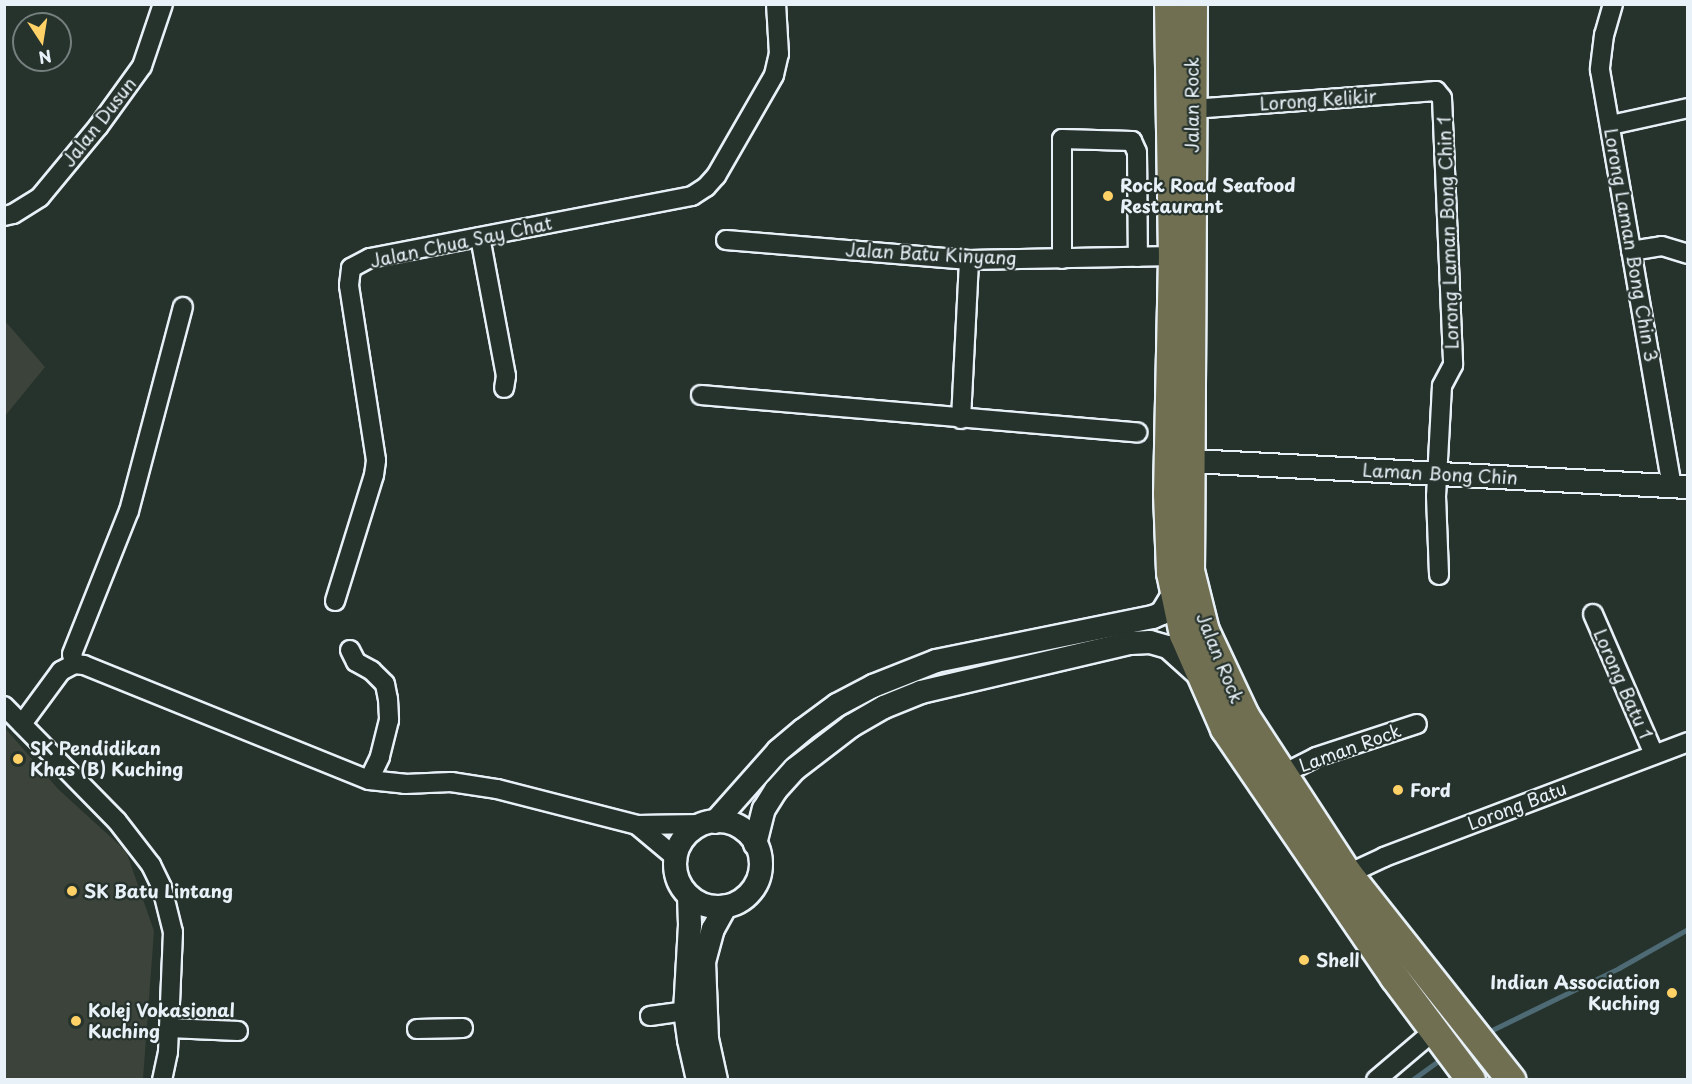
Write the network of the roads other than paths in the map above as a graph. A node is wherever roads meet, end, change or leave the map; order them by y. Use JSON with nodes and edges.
{"nodes":[{"id":1,"x":163,"y":4,"type":"edge"},
{"id":2,"x":776,"y":4,"type":"edge"},
{"id":3,"x":1169,"y":4,"type":"edge"},
{"id":4,"x":1192,"y":4,"type":"edge"},
{"id":5,"x":1613,"y":4,"type":"edge"},
{"id":6,"x":1442,"y":98,"type":"joint"},
{"id":7,"x":1688,"y":108,"type":"edge"},
{"id":8,"x":1192,"y":110,"type":"junction"},
{"id":9,"x":1611,"y":126,"type":"junction"},
{"id":10,"x":4,"y":216,"type":"edge"},
{"id":11,"x":480,"y":237,"type":"junction"},
{"id":12,"x":726,"y":240,"type":"dead end"},
{"id":13,"x":1632,"y":251,"type":"junction"},
{"id":14,"x":1688,"y":254,"type":"edge"},
{"id":15,"x":1173,"y":256,"type":"junction"},
{"id":16,"x":1138,"y":257,"type":"junction"},
{"id":17,"x":1062,"y":258,"type":"junction"},
{"id":18,"x":969,"y":260,"type":"junction"},
{"id":19,"x":183,"y":307,"type":"dead end"},
{"id":20,"x":504,"y":388,"type":"dead end"},
{"id":21,"x":701,"y":395,"type":"dead end"},
{"id":22,"x":961,"y":419,"type":"junction"},
{"id":23,"x":1137,"y":432,"type":"dead end"},
{"id":24,"x":1192,"y":460,"type":"junction"},
{"id":25,"x":1437,"y":474,"type":"junction"},
{"id":26,"x":1680,"y":486,"type":"edge"},
{"id":27,"x":1438,"y":574,"type":"dead end"},
{"id":28,"x":1175,"y":591,"type":"junction"},
{"id":29,"x":335,"y":601,"type":"dead end"},
{"id":30,"x":1593,"y":614,"type":"dead end"},
{"id":31,"x":350,"y":650,"type":"dead end"},
{"id":32,"x":74,"y":664,"type":"junction"},
{"id":33,"x":1201,"y":677,"type":"junction"},
{"id":34,"x":4,"y":706,"type":"edge"},
{"id":35,"x":22,"y":724,"type":"junction"},
{"id":36,"x":1417,"y":724,"type":"dead end"},
{"id":37,"x":1688,"y":742,"type":"edge"},
{"id":38,"x":1654,"y":754,"type":"junction"},
{"id":39,"x":1283,"y":774,"type":"junction"},
{"id":40,"x":369,"y":780,"type":"junction"},
{"id":41,"x":708,"y":823,"type":"junction"},
{"id":42,"x":637,"y":825,"type":"junction"},
{"id":43,"x":755,"y":844,"type":"junction"},
{"id":44,"x":675,"y":857,"type":"junction"},
{"id":45,"x":1348,"y":874,"type":"junction"},
{"id":46,"x":689,"y":896,"type":"junction"},
{"id":47,"x":726,"y":906,"type":"junction"},
{"id":48,"x":685,"y":1011,"type":"junction"},
{"id":49,"x":650,"y":1016,"type":"dead end"},
{"id":50,"x":169,"y":1028,"type":"junction"},
{"id":51,"x":463,"y":1028,"type":"dead end"},
{"id":52,"x":417,"y":1029,"type":"dead end"},
{"id":53,"x":238,"y":1031,"type":"dead end"},
{"id":54,"x":1439,"y":1035,"type":"junction"},
{"id":55,"x":168,"y":1052,"type":"junction"},
{"id":56,"x":1468,"y":1076,"type":"edge"},
{"id":57,"x":162,"y":1080,"type":"edge"},
{"id":58,"x":172,"y":1080,"type":"edge"},
{"id":59,"x":698,"y":1080,"type":"edge"},
{"id":60,"x":716,"y":1080,"type":"edge"},
{"id":61,"x":1376,"y":1080,"type":"edge"},
{"id":62,"x":1511,"y":1080,"type":"edge"}],
"edges":[{"from":1,"to":10,"type":"street","name":"Jalan Dusun"},
{"from":2,"to":11,"type":"street","name":"Jalan Chua Say Chat"},
{"from":3,"to":15,"type":"main road","name":"Jalan Rock"},
{"from":4,"to":8,"type":"main road","name":"Jalan Rock"},
{"from":5,"to":9,"type":"street","name":"Lorong Laman Bong Chin 3"},
{"from":6,"to":8,"type":"street","name":"Lorong Kelikir"},
{"from":6,"to":25,"type":"street","name":"Lorong Laman Bong Chin 1"},
{"from":7,"to":9,"type":"street"},
{"from":8,"to":24,"type":"main road","name":"Jalan Rock"},
{"from":9,"to":13,"type":"street","name":"Lorong Laman Bong Chin 3"},
{"from":11,"to":20,"type":"street"},
{"from":11,"to":29,"type":"street","name":"Jalan Chua Say Chat"},
{"from":12,"to":18,"type":"street","name":"Jalan Batu Kinyang"},
{"from":13,"to":14,"type":"street"},
{"from":13,"to":26,"type":"street","name":"Lorong Laman Bong Chin 3"},
{"from":15,"to":16,"type":"street","name":"Jalan Batu Kinyang"},
{"from":15,"to":28,"type":"main road","name":"Jalan Rock"},
{"from":16,"to":17,"type":"street","name":"Jalan Batu Kinyang"},
{"from":16,"to":17,"type":"street"},
{"from":17,"to":18,"type":"street","name":"Jalan Batu Kinyang"},
{"from":18,"to":22,"type":"street"},
{"from":19,"to":32,"type":"street"},
{"from":21,"to":22,"type":"street"},
{"from":22,"to":23,"type":"street"},
{"from":24,"to":25,"type":"street","name":"Laman Bong Chin"},
{"from":24,"to":39,"type":"main road","name":"Jalan Rock"},
{"from":25,"to":26,"type":"street","name":"Laman Bong Chin"},
{"from":25,"to":27,"type":"street","name":"Lorong Laman Bong Chin 1"},
{"from":28,"to":33,"type":"main road","name":"Jalan Rock"},
{"from":28,"to":41,"type":"street"},
{"from":30,"to":38,"type":"street","name":"Lorong Batu 1"},
{"from":31,"to":40,"type":"street"},
{"from":32,"to":35,"type":"street"},
{"from":32,"to":40,"type":"street"},
{"from":33,"to":43,"type":"street"},
{"from":33,"to":54,"type":"main road","name":"Jalan Rock"},
{"from":34,"to":35,"type":"street"},
{"from":35,"to":50,"type":"street"},
{"from":36,"to":39,"type":"street","name":"Laman Rock"},
{"from":37,"to":38,"type":"street","name":"Lorong Batu"},
{"from":38,"to":45,"type":"street","name":"Lorong Batu"},
{"from":39,"to":45,"type":"main road","name":"Jalan Rock"},
{"from":40,"to":42,"type":"street"},
{"from":41,"to":42,"type":"street"},
{"from":41,"to":43,"type":"street"},
{"from":41,"to":44,"type":"street"},
{"from":42,"to":44,"type":"street"},
{"from":43,"to":47,"type":"street"},
{"from":44,"to":46,"type":"street"},
{"from":45,"to":62,"type":"main road","name":"Jalan Rock"},
{"from":46,"to":47,"type":"street"},
{"from":46,"to":48,"type":"street"},
{"from":47,"to":60,"type":"street"},
{"from":48,"to":49,"type":"street"},
{"from":48,"to":59,"type":"street"},
{"from":50,"to":53,"type":"street"},
{"from":50,"to":55,"type":"street"},
{"from":51,"to":52,"type":"street"},
{"from":54,"to":56,"type":"main road","name":"Jalan Rock"},
{"from":54,"to":61,"type":"street"},
{"from":55,"to":57,"type":"street"},
{"from":55,"to":58,"type":"street"}]}
